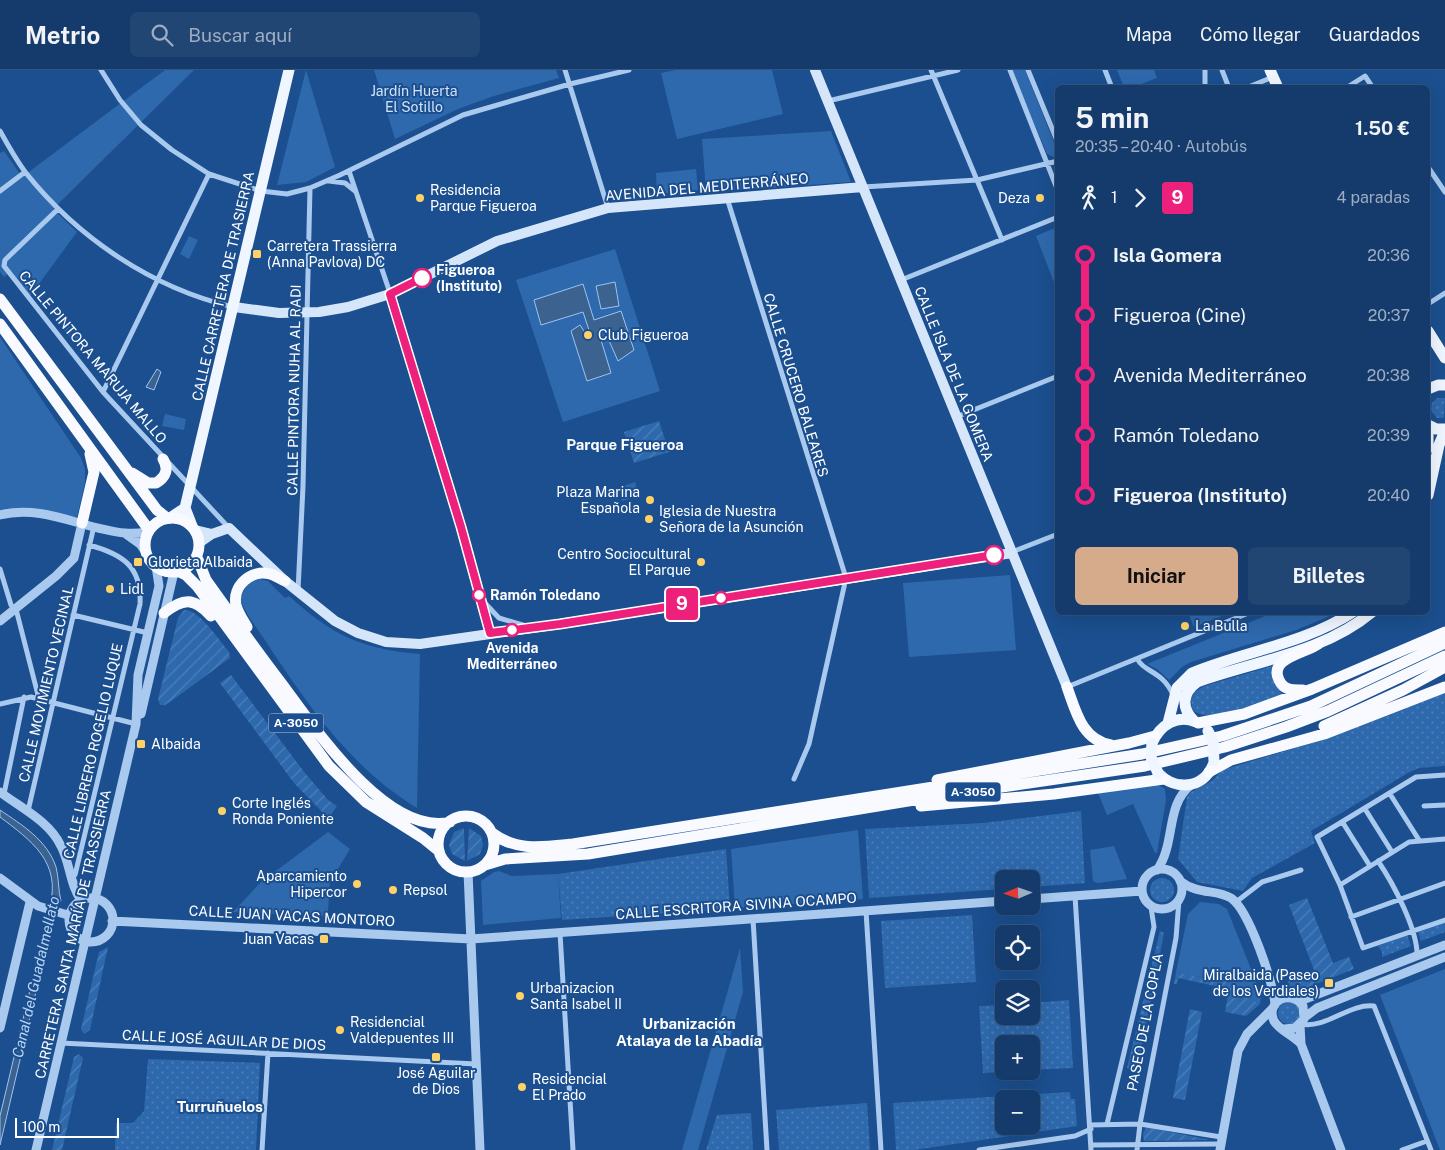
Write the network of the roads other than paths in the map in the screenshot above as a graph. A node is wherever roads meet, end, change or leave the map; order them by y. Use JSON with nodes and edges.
{"nodes":[{"id":1,"x":101,"y":70,"type":"edge"},
{"id":2,"x":289,"y":70,"type":"edge"},
{"id":3,"x":565,"y":70,"type":"edge"},
{"id":4,"x":629,"y":70,"type":"edge"},
{"id":5,"x":815,"y":70,"type":"edge"},
{"id":6,"x":958,"y":70,"type":"edge"},
{"id":7,"x":1010,"y":70,"type":"edge"},
{"id":8,"x":1028,"y":70,"type":"edge"},
{"id":9,"x":1105,"y":70,"type":"edge"},
{"id":10,"x":1205,"y":70,"type":"edge"},
{"id":11,"x":1222,"y":70,"type":"edge"},
{"id":12,"x":932,"y":73,"type":"edge"},
{"id":13,"x":1274,"y":78,"type":"edge"},
{"id":14,"x":570,"y":84,"type":"junction"},
{"id":15,"x":1111,"y":85,"type":"edge"},
{"id":16,"x":1204,"y":85,"type":"edge"},
{"id":17,"x":1228,"y":85,"type":"edge"},
{"id":18,"x":1254,"y":85,"type":"edge"},
{"id":19,"x":1351,"y":85,"type":"edge"},
{"id":20,"x":1371,"y":85,"type":"edge"},
{"id":21,"x":828,"y":102,"type":"junction"},
{"id":22,"x":0,"y":132,"type":"edge"},
{"id":23,"x":1055,"y":137,"type":"edge"},
{"id":24,"x":1055,"y":162,"type":"edge"},
{"id":25,"x":1047,"y":164,"type":"junction"},
{"id":26,"x":1430,"y":170,"type":"edge"},
{"id":27,"x":349,"y":171,"type":"junction"},
{"id":28,"x":25,"y":172,"type":"junction"},
{"id":29,"x":209,"y":174,"type":"junction"},
{"id":30,"x":977,"y":180,"type":"junction"},
{"id":31,"x":326,"y":181,"type":"junction"},
{"id":32,"x":1055,"y":184,"type":"edge"},
{"id":33,"x":310,"y":188,"type":"junction"},
{"id":34,"x":863,"y":188,"type":"junction"},
{"id":35,"x":0,"y":191,"type":"edge"},
{"id":36,"x":261,"y":191,"type":"junction"},
{"id":37,"x":1445,"y":192,"type":"edge"},
{"id":38,"x":358,"y":194,"type":"junction"},
{"id":39,"x":727,"y":198,"type":"junction"},
{"id":40,"x":608,"y":208,"type":"junction"},
{"id":41,"x":58,"y":209,"type":"junction"},
{"id":42,"x":1055,"y":218,"type":"edge"},
{"id":43,"x":1002,"y":240,"type":"junction"},
{"id":44,"x":158,"y":279,"type":"junction"},
{"id":45,"x":901,"y":280,"type":"junction"},
{"id":46,"x":1445,"y":293,"type":"edge"},
{"id":47,"x":390,"y":294,"type":"junction"},
{"id":48,"x":0,"y":299,"type":"edge"},
{"id":49,"x":1430,"y":303,"type":"edge"},
{"id":50,"x":234,"y":307,"type":"junction"},
{"id":51,"x":306,"y":312,"type":"junction"},
{"id":52,"x":0,"y":324,"type":"edge"},
{"id":53,"x":1430,"y":333,"type":"edge"},
{"id":54,"x":1443,"y":348,"type":"edge"},
{"id":55,"x":1445,"y":358,"type":"edge"},
{"id":56,"x":1055,"y":377,"type":"edge"},
{"id":57,"x":103,"y":392,"type":"junction"},
{"id":58,"x":956,"y":417,"type":"junction"},
{"id":59,"x":1430,"y":426,"type":"edge"},
{"id":60,"x":1445,"y":430,"type":"edge"},
{"id":61,"x":88,"y":448,"type":"junction"},
{"id":62,"x":163,"y":459,"type":"junction"},
{"id":63,"x":126,"y":468,"type":"junction"},
{"id":64,"x":190,"y":487,"type":"junction"},
{"id":65,"x":1430,"y":487,"type":"edge"},
{"id":66,"x":185,"y":508,"type":"junction"},
{"id":67,"x":0,"y":515,"type":"edge"},
{"id":68,"x":169,"y":518,"type":"junction"},
{"id":69,"x":82,"y":523,"type":"junction"},
{"id":70,"x":94,"y":526,"type":"junction"},
{"id":71,"x":194,"y":528,"type":"junction"},
{"id":72,"x":229,"y":528,"type":"junction"},
{"id":73,"x":149,"y":531,"type":"junction"},
{"id":74,"x":126,"y":533,"type":"junction"},
{"id":75,"x":212,"y":534,"type":"junction"},
{"id":76,"x":1055,"y":535,"type":"edge"},
{"id":77,"x":199,"y":543,"type":"junction"},
{"id":78,"x":89,"y":545,"type":"junction"},
{"id":79,"x":1012,"y":552,"type":"junction"},
{"id":80,"x":147,"y":554,"type":"junction"},
{"id":81,"x":196,"y":557,"type":"junction"},
{"id":82,"x":74,"y":558,"type":"junction"},
{"id":83,"x":86,"y":561,"type":"junction"},
{"id":84,"x":156,"y":566,"type":"junction"},
{"id":85,"x":0,"y":569,"type":"edge"},
{"id":86,"x":176,"y":571,"type":"junction"},
{"id":87,"x":846,"y":578,"type":"junction"},
{"id":88,"x":285,"y":581,"type":"junction"},
{"id":89,"x":298,"y":592,"type":"junction"},
{"id":90,"x":480,"y":597,"type":"junction"},
{"id":91,"x":15,"y":610,"type":"junction"},
{"id":92,"x":164,"y":613,"type":"junction"},
{"id":93,"x":73,"y":615,"type":"junction"},
{"id":94,"x":1230,"y":615,"type":"edge"},
{"id":95,"x":1245,"y":615,"type":"edge"},
{"id":96,"x":1349,"y":615,"type":"edge"},
{"id":97,"x":1369,"y":615,"type":"edge"},
{"id":98,"x":1233,"y":620,"type":"junction"},
{"id":99,"x":0,"y":621,"type":"edge"},
{"id":100,"x":538,"y":627,"type":"junction"},
{"id":101,"x":134,"y":630,"type":"junction"},
{"id":102,"x":148,"y":632,"type":"junction"},
{"id":103,"x":1445,"y":632,"type":"edge"},
{"id":104,"x":490,"y":633,"type":"junction"},
{"id":105,"x":1445,"y":643,"type":"edge"},
{"id":106,"x":1318,"y":644,"type":"junction"},
{"id":107,"x":1445,"y":656,"type":"edge"},
{"id":108,"x":1138,"y":660,"type":"junction"},
{"id":109,"x":1445,"y":667,"type":"edge"},
{"id":110,"x":261,"y":675,"type":"junction"},
{"id":111,"x":283,"y":686,"type":"junction"},
{"id":112,"x":1067,"y":687,"type":"junction"},
{"id":113,"x":1445,"y":687,"type":"edge"},
{"id":114,"x":1312,"y":689,"type":"junction"},
{"id":115,"x":24,"y":697,"type":"junction"},
{"id":116,"x":1174,"y":697,"type":"junction"},
{"id":117,"x":39,"y":699,"type":"junction"},
{"id":118,"x":53,"y":703,"type":"junction"},
{"id":119,"x":0,"y":704,"type":"edge"},
{"id":120,"x":114,"y":718,"type":"junction"},
{"id":121,"x":1196,"y":722,"type":"junction"},
{"id":122,"x":136,"y":724,"type":"junction"},
{"id":123,"x":1168,"y":724,"type":"junction"},
{"id":124,"x":1154,"y":739,"type":"junction"},
{"id":125,"x":1115,"y":745,"type":"junction"},
{"id":126,"x":1267,"y":749,"type":"junction"},
{"id":127,"x":1209,"y":772,"type":"junction"},
{"id":128,"x":1445,"y":775,"type":"edge"},
{"id":129,"x":1164,"y":778,"type":"junction"},
{"id":130,"x":794,"y":780,"type":"dead end"},
{"id":131,"x":1191,"y":785,"type":"junction"},
{"id":132,"x":2,"y":793,"type":"edge"},
{"id":133,"x":1390,"y":794,"type":"junction"},
{"id":134,"x":1445,"y":805,"type":"edge"},
{"id":135,"x":1424,"y":806,"type":"dead end"},
{"id":136,"x":846,"y":807,"type":"junction"},
{"id":137,"x":1365,"y":809,"type":"junction"},
{"id":138,"x":1175,"y":810,"type":"junction"},
{"id":139,"x":28,"y":811,"type":"junction"},
{"id":140,"x":450,"y":822,"type":"junction"},
{"id":141,"x":1343,"y":823,"type":"junction"},
{"id":142,"x":492,"y":833,"type":"junction"},
{"id":143,"x":1445,"y":839,"type":"edge"},
{"id":144,"x":1419,"y":840,"type":"junction"},
{"id":145,"x":439,"y":851,"type":"junction"},
{"id":146,"x":1168,"y":851,"type":"junction"},
{"id":147,"x":1392,"y":852,"type":"junction"},
{"id":148,"x":1378,"y":861,"type":"junction"},
{"id":149,"x":485,"y":865,"type":"junction"},
{"id":150,"x":1370,"y":866,"type":"junction"},
{"id":151,"x":1157,"y":870,"type":"junction"},
{"id":152,"x":1301,"y":870,"type":"dead end"},
{"id":153,"x":468,"y":872,"type":"junction"},
{"id":154,"x":1174,"y":873,"type":"junction"},
{"id":155,"x":72,"y":876,"type":"junction"},
{"id":156,"x":0,"y":878,"type":"edge"},
{"id":157,"x":1180,"y":881,"type":"junction"},
{"id":158,"x":1445,"y":883,"type":"edge"},
{"id":159,"x":1340,"y":885,"type":"junction"},
{"id":160,"x":1142,"y":891,"type":"junction"},
{"id":161,"x":1203,"y":892,"type":"junction"},
{"id":162,"x":1075,"y":896,"type":"junction"},
{"id":163,"x":95,"y":898,"type":"junction"},
{"id":164,"x":1040,"y":898,"type":"edge"},
{"id":165,"x":1400,"y":899,"type":"junction"},
{"id":166,"x":81,"y":900,"type":"junction"},
{"id":167,"x":1180,"y":900,"type":"junction"},
{"id":168,"x":30,"y":902,"type":"junction"},
{"id":169,"x":995,"y":902,"type":"edge"},
{"id":170,"x":1236,"y":902,"type":"junction"},
{"id":171,"x":1151,"y":906,"type":"junction"},
{"id":172,"x":866,"y":911,"type":"junction"},
{"id":173,"x":71,"y":916,"type":"junction"},
{"id":174,"x":1352,"y":917,"type":"junction"},
{"id":175,"x":752,"y":919,"type":"junction"},
{"id":176,"x":1445,"y":920,"type":"edge"},
{"id":177,"x":112,"y":921,"type":"junction"},
{"id":178,"x":1412,"y":932,"type":"junction"},
{"id":179,"x":560,"y":933,"type":"junction"},
{"id":180,"x":471,"y":939,"type":"junction"},
{"id":181,"x":84,"y":942,"type":"junction"},
{"id":182,"x":1445,"y":945,"type":"edge"},
{"id":183,"x":1417,"y":956,"type":"junction"},
{"id":184,"x":1445,"y":957,"type":"edge"},
{"id":185,"x":1273,"y":986,"type":"junction"},
{"id":186,"x":1286,"y":997,"type":"junction"},
{"id":187,"x":1300,"y":1001,"type":"junction"},
{"id":188,"x":1274,"y":1006,"type":"junction"},
{"id":189,"x":1302,"y":1022,"type":"junction"},
{"id":190,"x":1254,"y":1026,"type":"junction"},
{"id":191,"x":1281,"y":1027,"type":"junction"},
{"id":192,"x":0,"y":1028,"type":"edge"},
{"id":193,"x":61,"y":1043,"type":"junction"},
{"id":194,"x":1301,"y":1044,"type":"junction"},
{"id":195,"x":268,"y":1054,"type":"junction"},
{"id":196,"x":476,"y":1064,"type":"junction"},
{"id":197,"x":1107,"y":1124,"type":"junction"},
{"id":198,"x":1140,"y":1124,"type":"junction"},
{"id":199,"x":1091,"y":1127,"type":"junction"},
{"id":200,"x":1427,"y":1141,"type":"junction"},
{"id":201,"x":1138,"y":1143,"type":"junction"},
{"id":202,"x":1220,"y":1144,"type":"edge"},
{"id":203,"x":1091,"y":1147,"type":"edge"},
{"id":204,"x":36,"y":1150,"type":"edge"},
{"id":205,"x":262,"y":1150,"type":"edge"},
{"id":206,"x":480,"y":1150,"type":"edge"},
{"id":207,"x":573,"y":1150,"type":"edge"},
{"id":208,"x":767,"y":1150,"type":"edge"},
{"id":209,"x":881,"y":1150,"type":"edge"},
{"id":210,"x":979,"y":1150,"type":"edge"},
{"id":211,"x":1137,"y":1150,"type":"edge"},
{"id":212,"x":1342,"y":1150,"type":"edge"},
{"id":213,"x":1402,"y":1150,"type":"edge"},
{"id":214,"x":1431,"y":1150,"type":"edge"}],
"edges":[{"from":1,"to":29,"type":"street"},
{"from":2,"to":36,"type":"main road","name":"CALLE CARRETERA DE TRASIERRA"},
{"from":3,"to":14,"type":"street"},
{"from":4,"to":14,"type":"street"},
{"from":5,"to":21,"type":"main road","name":"CALLE ISLA DE LA GOMERA"},
{"from":6,"to":12,"type":"street"},
{"from":7,"to":25,"type":"street"},
{"from":8,"to":23,"type":"street"},
{"from":9,"to":15,"type":"street"},
{"from":10,"to":16,"type":"street"},
{"from":11,"to":17,"type":"street"},
{"from":12,"to":21,"type":"street"},
{"from":12,"to":30,"type":"street"},
{"from":13,"to":18,"type":"street"},
{"from":14,"to":27,"type":"street"},
{"from":14,"to":40,"type":"street"},
{"from":19,"to":20,"type":"street"},
{"from":21,"to":34,"type":"main road","name":"CALLE ISLA DE LA GOMERA"},
{"from":22,"to":28,"type":"street"},
{"from":24,"to":25,"type":"street"},
{"from":25,"to":30,"type":"street"},
{"from":25,"to":32,"type":"street"},
{"from":26,"to":37,"type":"street"},
{"from":27,"to":31,"type":"street"},
{"from":27,"to":38,"type":"street"},
{"from":28,"to":35,"type":"street"},
{"from":28,"to":41,"type":"street"},
{"from":29,"to":36,"type":"street"},
{"from":29,"to":44,"type":"street"},
{"from":30,"to":34,"type":"street"},
{"from":30,"to":43,"type":"street"},
{"from":31,"to":33,"type":"street"},
{"from":31,"to":38,"type":"street"},
{"from":33,"to":36,"type":"street"},
{"from":33,"to":51,"type":"street","name":"CALLE PINTORA NUHA AL RADI"},
{"from":34,"to":39,"type":"main road","name":"AVENIDA DEL MEDITERRÁNEO"},
{"from":34,"to":45,"type":"main road","name":"CALLE ISLA DE LA GOMERA"},
{"from":36,"to":50,"type":"main road","name":"CALLE CARRETERA DE TRASIERRA"},
{"from":38,"to":47,"type":"street"},
{"from":39,"to":40,"type":"main road","name":"AVENIDA DEL MEDITERRÁNEO"},
{"from":39,"to":87,"type":"street","name":"CALLE CRUCERO BALEARES"},
{"from":40,"to":47,"type":"main road","name":"AVENIDA DEL MEDITERRÁNEO"},
{"from":41,"to":44,"type":"street"},
{"from":41,"to":57,"type":"street","name":"CALLE PINTORA MARUJA MALLO"},
{"from":42,"to":43,"type":"street"},
{"from":43,"to":45,"type":"street"},
{"from":44,"to":50,"type":"street"},
{"from":44,"to":57,"type":"street"},
{"from":45,"to":58,"type":"main road","name":"CALLE ISLA DE LA GOMERA"},
{"from":46,"to":49,"type":"street"},
{"from":47,"to":51,"type":"main road","name":"AVENIDA DEL MEDITERRÁNEO"},
{"from":47,"to":90,"type":"street"},
{"from":48,"to":63,"type":"highway"},
{"from":50,"to":51,"type":"main road","name":"AVENIDA DEL MEDITERRÁNEO"},
{"from":50,"to":64,"type":"main road","name":"CALLE CARRETERA DE TRASIERRA"},
{"from":51,"to":89,"type":"street","name":"CALLE PINTORA NUHA AL RADI"},
{"from":52,"to":61,"type":"highway"},
{"from":53,"to":54,"type":"main road"},
{"from":54,"to":55,"type":"main road"},
{"from":56,"to":58,"type":"street"},
{"from":57,"to":62,"type":"street","name":"CALLE PINTORA MARUJA MALLO"},
{"from":58,"to":79,"type":"main road","name":"CALLE ISLA DE LA GOMERA"},
{"from":59,"to":60,"type":"main road"},
{"from":60,"to":65,"type":"main road"},
{"from":61,"to":69,"type":"highway"},
{"from":61,"to":73,"type":"highway"},
{"from":62,"to":63,"type":"highway"},
{"from":62,"to":64,"type":"street","name":"CALLE PINTORA MARUJA MALLO"},
{"from":63,"to":68,"type":"highway"},
{"from":64,"to":66,"type":"main road","name":"CALLE CARRETERA DE TRASIERRA"},
{"from":64,"to":72,"type":"street","name":"CALLE PINTORA MARUJA MALLO"},
{"from":66,"to":68,"type":"main road"},
{"from":66,"to":71,"type":"main road"},
{"from":67,"to":69,"type":"street"},
{"from":68,"to":71,"type":"highway"},
{"from":68,"to":73,"type":"highway"},
{"from":69,"to":70,"type":"street"},
{"from":69,"to":82,"type":"street"},
{"from":70,"to":74,"type":"street"},
{"from":70,"to":78,"type":"street","name":"CALLE MOVIMIENTO VECINAL"},
{"from":71,"to":75,"type":"main road"},
{"from":71,"to":77,"type":"highway"},
{"from":72,"to":75,"type":"main road"},
{"from":72,"to":88,"type":"main road"},
{"from":73,"to":74,"type":"street"},
{"from":73,"to":80,"type":"highway"},
{"from":74,"to":80,"type":"street"},
{"from":75,"to":77,"type":"main road"},
{"from":76,"to":79,"type":"street"},
{"from":77,"to":81,"type":"highway"},
{"from":78,"to":83,"type":"street","name":"CALLE MOVIMIENTO VECINAL"},
{"from":78,"to":101,"type":"street","name":"CALLE LIBRERO ROGELIO LUQUE"},
{"from":79,"to":87,"type":"main road"},
{"from":79,"to":112,"type":"main road","name":"CALLE ISLA DE LA GOMERA"},
{"from":80,"to":84,"type":"highway"},
{"from":81,"to":86,"type":"highway"},
{"from":81,"to":111,"type":"highway","number":"A-3050"},
{"from":82,"to":83,"type":"street"},
{"from":82,"to":91,"type":"street"},
{"from":83,"to":93,"type":"street","name":"CALLE MOVIMIENTO VECINAL"},
{"from":84,"to":86,"type":"highway","number":"A-3050"},
{"from":84,"to":102,"type":"street"},
{"from":85,"to":91,"type":"street"},
{"from":86,"to":92,"type":"street"},
{"from":86,"to":110,"type":"highway","number":"A-3050"},
{"from":87,"to":100,"type":"main road"},
{"from":87,"to":130,"type":"street"},
{"from":88,"to":89,"type":"main road"},
{"from":88,"to":111,"type":"highway"},
{"from":89,"to":104,"type":"main road"},
{"from":90,"to":100,"type":"street"},
{"from":90,"to":104,"type":"street"},
{"from":91,"to":99,"type":"street"},
{"from":91,"to":117,"type":"street"},
{"from":92,"to":110,"type":"highway"},
{"from":92,"to":122,"type":"street"},
{"from":93,"to":101,"type":"street","name":"CALLE LIBRERO ROGELIO LUQUE"},
{"from":93,"to":118,"type":"street","name":"CALLE MOVIMIENTO VECINAL"},
{"from":94,"to":98,"type":"street"},
{"from":95,"to":98,"type":"street"},
{"from":96,"to":116,"type":"main road"},
{"from":97,"to":106,"type":"main road"},
{"from":98,"to":108,"type":"street"},
{"from":100,"to":104,"type":"main road"},
{"from":101,"to":102,"type":"street"},
{"from":101,"to":120,"type":"street","name":"CALLE LIBRERO ROGELIO LUQUE"},
{"from":102,"to":122,"type":"street"},
{"from":103,"to":114,"type":"highway"},
{"from":105,"to":136,"type":"highway","number":"A-3050"},
{"from":106,"to":114,"type":"highway"},
{"from":106,"to":121,"type":"main road"},
{"from":107,"to":136,"type":"highway","number":"A-3050"},
{"from":108,"to":112,"type":"street"},
{"from":108,"to":116,"type":"street"},
{"from":109,"to":126,"type":"highway"},
{"from":110,"to":145,"type":"highway","number":"A-3050"},
{"from":111,"to":140,"type":"highway","number":"A-3050"},
{"from":112,"to":125,"type":"highway"},
{"from":113,"to":126,"type":"highway"},
{"from":114,"to":121,"type":"highway"},
{"from":115,"to":117,"type":"street"},
{"from":115,"to":119,"type":"street"},
{"from":115,"to":132,"type":"street"},
{"from":116,"to":123,"type":"main road"},
{"from":117,"to":118,"type":"street"},
{"from":118,"to":120,"type":"street"},
{"from":118,"to":139,"type":"street","name":"CALLE MOVIMIENTO VECINAL"},
{"from":120,"to":122,"type":"street"},
{"from":120,"to":155,"type":"street","name":"CALLE LIBRERO ROGELIO LUQUE"},
{"from":121,"to":123,"type":"main road"},
{"from":121,"to":127,"type":"main road","bridge":true},
{"from":122,"to":163,"type":"street","name":"CARRETERA SANTA MARÍA DE TRASSIERRA"},
{"from":123,"to":124,"type":"main road"},
{"from":124,"to":125,"type":"highway"},
{"from":124,"to":129,"type":"main road","bridge":true},
{"from":125,"to":136,"type":"highway"},
{"from":126,"to":127,"type":"highway"},
{"from":127,"to":131,"type":"main road"},
{"from":128,"to":133,"type":"street"},
{"from":129,"to":131,"type":"main road"},
{"from":129,"to":136,"type":"highway"},
{"from":129,"to":138,"type":"street"},
{"from":131,"to":138,"type":"street"},
{"from":132,"to":139,"type":"street"},
{"from":133,"to":137,"type":"street"},
{"from":133,"to":144,"type":"street"},
{"from":134,"to":135,"type":"street"},
{"from":136,"to":142,"type":"highway","number":"A-3050"},
{"from":136,"to":149,"type":"highway","number":"A-3050"},
{"from":137,"to":141,"type":"street"},
{"from":137,"to":147,"type":"street"},
{"from":138,"to":146,"type":"street"},
{"from":139,"to":155,"type":"street"},
{"from":140,"to":142,"type":"highway","number":"A-3050"},
{"from":140,"to":145,"type":"highway"},
{"from":141,"to":150,"type":"street"},
{"from":141,"to":159,"type":"street"},
{"from":142,"to":149,"type":"highway"},
{"from":143,"to":144,"type":"street"},
{"from":144,"to":147,"type":"street"},
{"from":145,"to":153,"type":"highway","number":"A-3050"},
{"from":146,"to":151,"type":"street"},
{"from":146,"to":154,"type":"street"},
{"from":147,"to":148,"type":"street"},
{"from":148,"to":150,"type":"street"},
{"from":148,"to":165,"type":"street"},
{"from":149,"to":153,"type":"highway","number":"A-3050"},
{"from":150,"to":159,"type":"street"},
{"from":151,"to":154,"type":"street"},
{"from":151,"to":160,"type":"street"},
{"from":152,"to":170,"type":"street"},
{"from":153,"to":180,"type":"street"},
{"from":154,"to":157,"type":"street"},
{"from":155,"to":166,"type":"street"},
{"from":156,"to":168,"type":"street"},
{"from":157,"to":161,"type":"street"},
{"from":157,"to":167,"type":"street"},
{"from":158,"to":165,"type":"street"},
{"from":159,"to":174,"type":"street"},
{"from":160,"to":162,"type":"street"},
{"from":160,"to":171,"type":"street"},
{"from":161,"to":167,"type":"street"},
{"from":161,"to":170,"type":"street"},
{"from":162,"to":164,"type":"street"},
{"from":162,"to":199,"type":"street"},
{"from":163,"to":166,"type":"street"},
{"from":163,"to":177,"type":"street"},
{"from":163,"to":181,"type":"street","name":"CARRETERA SANTA MARÍA DE TRASSIERRA"},
{"from":165,"to":174,"type":"street"},
{"from":165,"to":178,"type":"street"},
{"from":166,"to":173,"type":"street"},
{"from":167,"to":171,"type":"street"},
{"from":167,"to":198,"type":"street","name":"PASEO DE LA COPLA"},
{"from":168,"to":173,"type":"street"},
{"from":168,"to":192,"type":"street"},
{"from":169,"to":172,"type":"street","name":"CALLE ESCRITORA SIVINA OCAMPO"},
{"from":170,"to":185,"type":"street"},
{"from":171,"to":197,"type":"street"},
{"from":172,"to":175,"type":"street","name":"CALLE ESCRITORA SIVINA OCAMPO"},
{"from":172,"to":209,"type":"street"},
{"from":173,"to":181,"type":"street"},
{"from":174,"to":178,"type":"street"},
{"from":175,"to":179,"type":"street","name":"CALLE ESCRITORA SIVINA OCAMPO"},
{"from":175,"to":208,"type":"street"},
{"from":176,"to":178,"type":"street"},
{"from":177,"to":180,"type":"street","name":"CALLE JUAN VACAS MONTORO"},
{"from":177,"to":181,"type":"street"},
{"from":178,"to":183,"type":"street"},
{"from":179,"to":180,"type":"street","name":"CALLE ESCRITORA SIVINA OCAMPO"},
{"from":179,"to":207,"type":"street"},
{"from":180,"to":196,"type":"street"},
{"from":181,"to":193,"type":"street","name":"CARRETERA SANTA MARÍA DE TRASSIERRA"},
{"from":182,"to":183,"type":"street"},
{"from":183,"to":187,"type":"street"},
{"from":184,"to":189,"type":"street"},
{"from":185,"to":186,"type":"street"},
{"from":185,"to":188,"type":"street"},
{"from":186,"to":187,"type":"street"},
{"from":186,"to":188,"type":"street"},
{"from":187,"to":189,"type":"street"},
{"from":188,"to":190,"type":"street"},
{"from":188,"to":191,"type":"street"},
{"from":189,"to":191,"type":"street"},
{"from":189,"to":194,"type":"street"},
{"from":189,"to":200,"type":"street"},
{"from":190,"to":191,"type":"street"},
{"from":190,"to":202,"type":"street"},
{"from":191,"to":194,"type":"street"},
{"from":193,"to":195,"type":"street","name":"CALLE JOSÉ AGUILAR DE DIOS"},
{"from":193,"to":204,"type":"street","name":"CARRETERA SANTA MARÍA DE TRASSIERRA"},
{"from":194,"to":212,"type":"street"},
{"from":195,"to":196,"type":"street","name":"CALLE JOSÉ AGUILAR DE DIOS"},
{"from":195,"to":205,"type":"street"},
{"from":196,"to":206,"type":"street"},
{"from":197,"to":198,"type":"street"},
{"from":197,"to":199,"type":"street"},
{"from":198,"to":201,"type":"street","name":"PASEO DE LA COPLA"},
{"from":198,"to":202,"type":"street"},
{"from":199,"to":203,"type":"street"},
{"from":199,"to":210,"type":"street"},
{"from":200,"to":213,"type":"street"},
{"from":200,"to":214,"type":"street"},
{"from":201,"to":202,"type":"street"},
{"from":201,"to":203,"type":"street"},
{"from":201,"to":211,"type":"street","name":"PASEO DE LA COPLA"}]}
